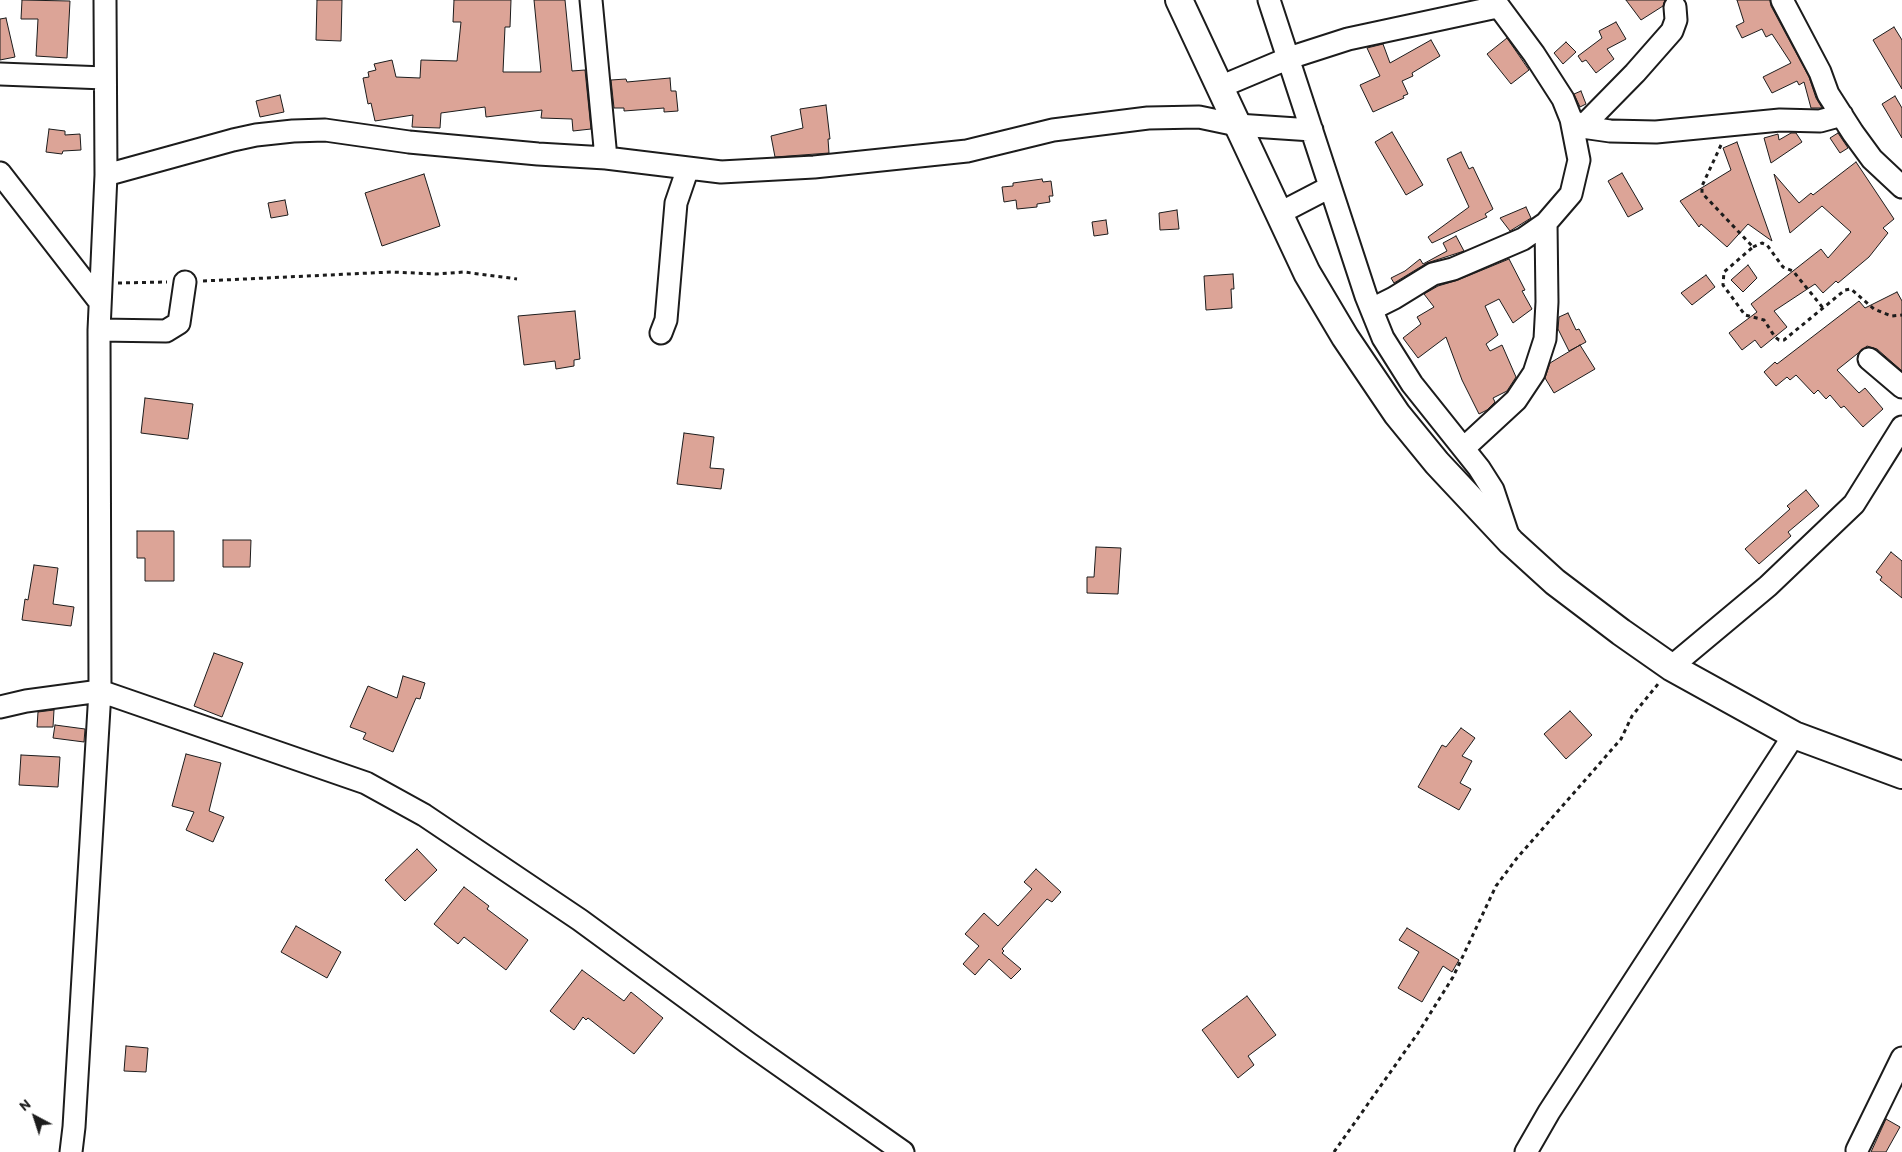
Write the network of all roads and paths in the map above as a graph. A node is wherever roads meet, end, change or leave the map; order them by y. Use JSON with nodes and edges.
{"nodes":[{"id":1,"x":105,"y":0,"type":"edge"},
{"id":2,"x":591,"y":0,"type":"edge"},
{"id":3,"x":1179,"y":0,"type":"edge"},
{"id":4,"x":1269,"y":0,"type":"edge"},
{"id":5,"x":1782,"y":0,"type":"edge"},
{"id":6,"x":1496,"y":3,"type":"edge"},
{"id":7,"x":1675,"y":7,"type":"dead end"},
{"id":8,"x":1289,"y":58,"type":"junction"},
{"id":9,"x":0,"y":74,"type":"edge"},
{"id":10,"x":105,"y":78,"type":"junction"},
{"id":11,"x":1220,"y":87,"type":"junction"},
{"id":12,"x":1842,"y":115,"type":"junction"},
{"id":13,"x":1577,"y":123,"type":"junction"},
{"id":14,"x":1237,"y":125,"type":"junction"},
{"id":15,"x":1730,"y":125,"type":"junction"},
{"id":16,"x":1312,"y":130,"type":"junction"},
{"id":17,"x":606,"y":158,"type":"junction"},
{"id":18,"x":688,"y":168,"type":"junction"},
{"id":19,"x":0,"y":173,"type":"edge"},
{"id":20,"x":106,"y":176,"type":"junction"},
{"id":21,"x":1330,"y":187,"type":"junction"},
{"id":22,"x":1902,"y":187,"type":"edge"},
{"id":23,"x":1278,"y":214,"type":"junction"},
{"id":24,"x":1546,"y":223,"type":"junction"},
{"id":25,"x":1753,"y":247,"type":"junction"},
{"id":26,"x":517,"y":279,"type":"dead end"},
{"id":27,"x":184,"y":282,"type":"junction"},
{"id":28,"x":100,"y":293,"type":"junction"},
{"id":29,"x":1823,"y":308,"type":"junction"},
{"id":30,"x":1372,"y":309,"type":"junction"},
{"id":31,"x":1902,"y":315,"type":"edge"},
{"id":32,"x":99,"y":330,"type":"junction"},
{"id":33,"x":662,"y":333,"type":"dead end"},
{"id":34,"x":1870,"y":359,"type":"dead end"},
{"id":35,"x":1902,"y":386,"type":"edge"},
{"id":36,"x":1902,"y":427,"type":"edge"},
{"id":37,"x":1464,"y":448,"type":"junction"},
{"id":38,"x":1511,"y":542,"type":"junction"},
{"id":39,"x":1671,"y":667,"type":"junction"},
{"id":40,"x":100,"y":691,"type":"junction"},
{"id":41,"x":0,"y":706,"type":"edge"},
{"id":42,"x":1794,"y":735,"type":"junction"},
{"id":43,"x":1902,"y":775,"type":"edge"},
{"id":44,"x":1902,"y":1058,"type":"edge"},
{"id":45,"x":1857,"y":1150,"type":"dead end"},
{"id":46,"x":71,"y":1152,"type":"edge"},
{"id":47,"x":903,"y":1152,"type":"edge"},
{"id":48,"x":1334,"y":1152,"type":"edge"},
{"id":49,"x":1526,"y":1152,"type":"edge"}],
"edges":[{"from":1,"to":10,"type":"street"},
{"from":2,"to":17,"type":"street"},
{"from":3,"to":11,"type":"main road"},
{"from":4,"to":8,"type":"street"},
{"from":5,"to":12,"type":"street"},
{"from":6,"to":8,"type":"street"},
{"from":6,"to":13,"type":"street"},
{"from":7,"to":13,"type":"street"},
{"from":8,"to":11,"type":"street"},
{"from":8,"to":16,"type":"street"},
{"from":9,"to":10,"type":"street"},
{"from":10,"to":20,"type":"street"},
{"from":11,"to":14,"type":"main road"},
{"from":12,"to":15,"type":"street"},
{"from":12,"to":22,"type":"street"},
{"from":13,"to":15,"type":"street"},
{"from":13,"to":24,"type":"street"},
{"from":14,"to":16,"type":"street"},
{"from":14,"to":18,"type":"street"},
{"from":14,"to":23,"type":"main road"},
{"from":15,"to":25,"type":"path"},
{"from":16,"to":21,"type":"street"},
{"from":17,"to":18,"type":"street"},
{"from":17,"to":20,"type":"street"},
{"from":18,"to":33,"type":"street"},
{"from":19,"to":28,"type":"street"},
{"from":20,"to":28,"type":"street"},
{"from":21,"to":23,"type":"street"},
{"from":21,"to":30,"type":"street"},
{"from":23,"to":38,"type":"main road"},
{"from":24,"to":30,"type":"street"},
{"from":24,"to":37,"type":"street"},
{"from":25,"to":29,"type":"path"},
{"from":25,"to":29,"type":"path"},
{"from":26,"to":27,"type":"path"},
{"from":27,"to":28,"type":"path"},
{"from":27,"to":32,"type":"street"},
{"from":28,"to":32,"type":"street"},
{"from":29,"to":31,"type":"path"},
{"from":30,"to":37,"type":"street"},
{"from":32,"to":40,"type":"street"},
{"from":34,"to":35,"type":"street"},
{"from":36,"to":39,"type":"street"},
{"from":37,"to":38,"type":"street"},
{"from":38,"to":39,"type":"main road"},
{"from":39,"to":42,"type":"main road"},
{"from":39,"to":48,"type":"path"},
{"from":40,"to":41,"type":"street"},
{"from":40,"to":46,"type":"street"},
{"from":40,"to":47,"type":"street"},
{"from":42,"to":43,"type":"main road"},
{"from":42,"to":49,"type":"street"},
{"from":44,"to":45,"type":"street"}]}
